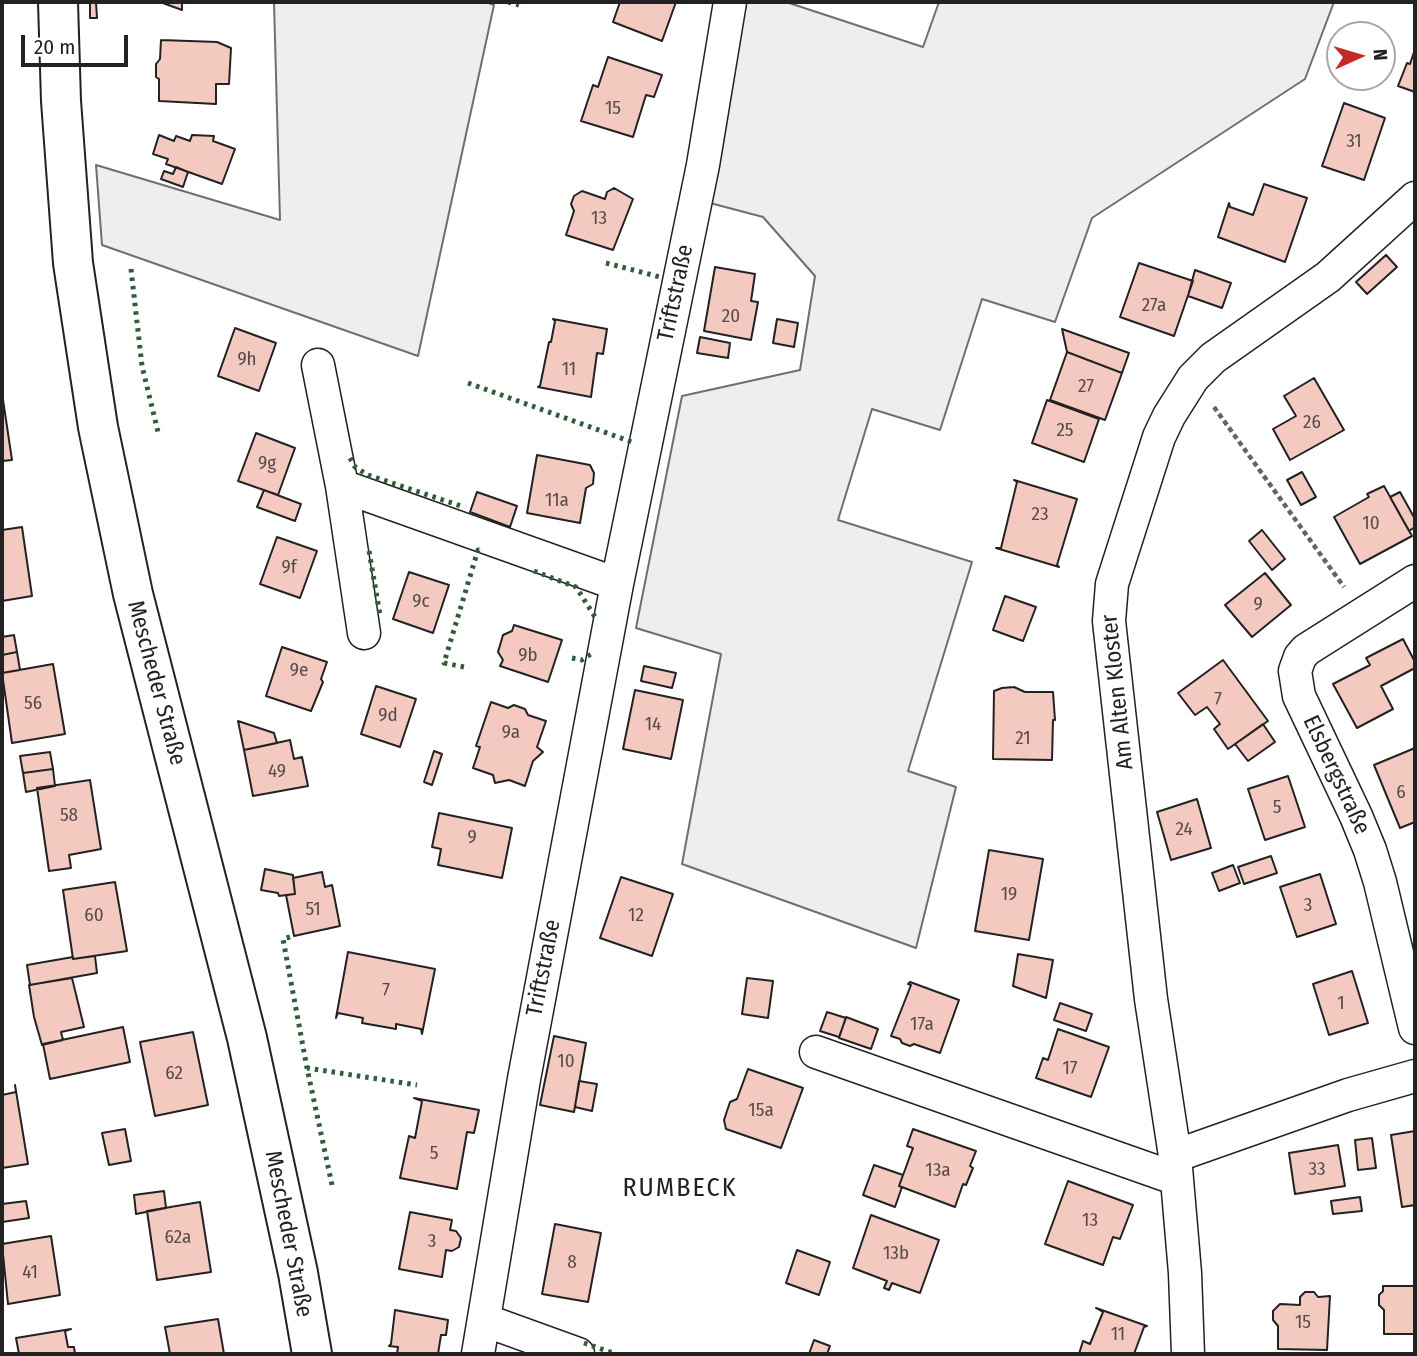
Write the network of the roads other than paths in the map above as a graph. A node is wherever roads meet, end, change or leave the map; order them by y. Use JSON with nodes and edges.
{"nodes":[{"id":1,"x":58,"y":2,"type":"edge"},
{"id":2,"x":730,"y":2,"type":"edge"},
{"id":3,"x":1415,"y":198,"type":"edge"},
{"id":4,"x":318,"y":365,"type":"dead end"},
{"id":5,"x":342,"y":486,"type":"junction"},
{"id":6,"x":1415,"y":581,"type":"edge"},
{"id":7,"x":617,"y":584,"type":"junction"},
{"id":8,"x":364,"y":632,"type":"dead end"},
{"id":9,"x":1415,"y":1028,"type":"edge"},
{"id":10,"x":816,"y":1052,"type":"dead end"},
{"id":11,"x":1415,"y":1076,"type":"edge"},
{"id":12,"x":1176,"y":1168,"type":"junction"},
{"id":13,"x":484,"y":1320,"type":"junction"},
{"id":14,"x":312,"y":1354,"type":"edge"},
{"id":15,"x":478,"y":1354,"type":"edge"},
{"id":16,"x":578,"y":1354,"type":"edge"},
{"id":17,"x":1188,"y":1354,"type":"edge"}],
"edges":[{"from":1,"to":14,"type":"street","name":"Mescheder Straße"},
{"from":2,"to":7,"type":"street","name":"Triftstraße"},
{"from":3,"to":12,"type":"street","name":"Am Alten Kloster"},
{"from":4,"to":5,"type":"street"},
{"from":5,"to":7,"type":"street"},
{"from":5,"to":8,"type":"street"},
{"from":6,"to":9,"type":"street","name":"Elsbergstraße"},
{"from":7,"to":13,"type":"street","name":"Triftstraße"},
{"from":10,"to":12,"type":"street"},
{"from":11,"to":12,"type":"street"},
{"from":12,"to":17,"type":"street","name":"Am Alten Kloster"},
{"from":13,"to":15,"type":"street","name":"Triftstraße"},
{"from":13,"to":16,"type":"street"}]}
